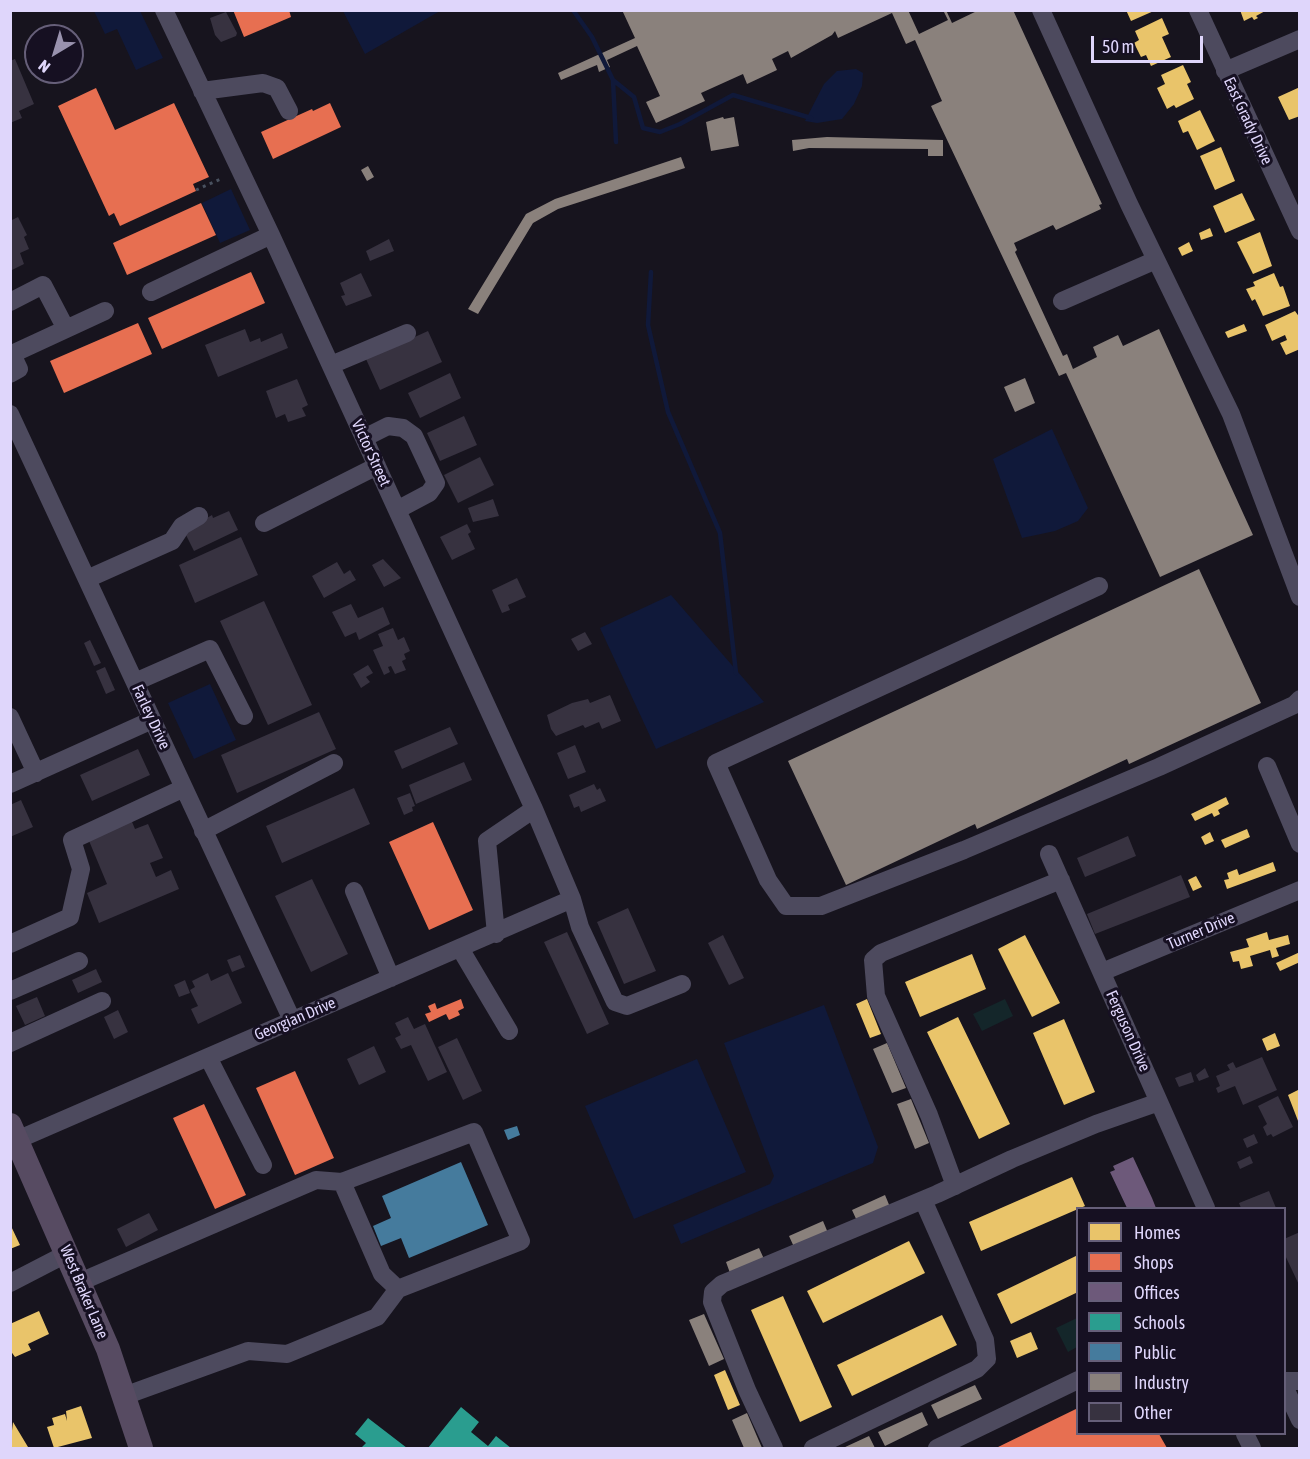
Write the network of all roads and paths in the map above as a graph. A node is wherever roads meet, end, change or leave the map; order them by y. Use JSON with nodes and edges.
{"nodes":[{"id":1,"x":164,"y":10,"type":"edge"},
{"id":2,"x":1041,"y":10,"type":"edge"},
{"id":3,"x":1198,"y":10,"type":"edge"},
{"id":4,"x":1299,"y":39,"type":"edge"},
{"id":5,"x":1225,"y":72,"type":"junction"},
{"id":6,"x":202,"y":91,"type":"junction"},
{"id":7,"x":289,"y":111,"type":"dead end"},
{"id":8,"x":223,"y":178,"type":"dead end"},
{"id":9,"x":196,"y":190,"type":"dead end"},
{"id":10,"x":1299,"y":231,"type":"edge"},
{"id":11,"x":271,"y":235,"type":"junction"},
{"id":12,"x":1156,"y":260,"type":"junction"},
{"id":13,"x":151,"y":292,"type":"dead end"},
{"id":14,"x":10,"y":302,"type":"edge"},
{"id":15,"x":1062,"y":302,"type":"dead end"},
{"id":16,"x":105,"y":311,"type":"dead end"},
{"id":17,"x":66,"y":329,"type":"junction"},
{"id":18,"x":407,"y":333,"type":"dead end"},
{"id":19,"x":14,"y":343,"type":"edge"},
{"id":20,"x":331,"y":365,"type":"junction"},
{"id":21,"x":10,"y":374,"type":"edge"},
{"id":22,"x":10,"y":414,"type":"edge"},
{"id":23,"x":364,"y":438,"type":"junction"},
{"id":24,"x":377,"y":466,"type":"junction"},
{"id":25,"x":397,"y":510,"type":"junction"},
{"id":26,"x":199,"y":516,"type":"dead end"},
{"id":27,"x":264,"y":523,"type":"dead end"},
{"id":28,"x":87,"y":579,"type":"junction"},
{"id":29,"x":1099,"y":586,"type":"dead end"},
{"id":30,"x":1299,"y":597,"type":"edge"},
{"id":31,"x":135,"y":682,"type":"junction"},
{"id":32,"x":1299,"y":699,"type":"edge"},
{"id":33,"x":244,"y":716,"type":"dead end"},
{"id":34,"x":10,"y":717,"type":"edge"},
{"id":35,"x":152,"y":720,"type":"junction"},
{"id":36,"x":334,"y":763,"type":"dead end"},
{"id":37,"x":1267,"y":766,"type":"dead end"},
{"id":38,"x":36,"y":773,"type":"junction"},
{"id":39,"x":10,"y":784,"type":"edge"},
{"id":40,"x":184,"y":788,"type":"junction"},
{"id":41,"x":534,"y":809,"type":"junction"},
{"id":42,"x":204,"y":831,"type":"junction"},
{"id":43,"x":1299,"y":844,"type":"edge"},
{"id":44,"x":1049,"y":854,"type":"dead end"},
{"id":45,"x":1061,"y":880,"type":"junction"},
{"id":46,"x":1299,"y":890,"type":"edge"},
{"id":47,"x":354,"y":891,"type":"dead end"},
{"id":48,"x":572,"y":899,"type":"junction"},
{"id":49,"x":496,"y":934,"type":"junction"},
{"id":50,"x":10,"y":944,"type":"edge"},
{"id":51,"x":461,"y":950,"type":"junction"},
{"id":52,"x":80,"y":961,"type":"dead end"},
{"id":53,"x":1102,"y":972,"type":"junction"},
{"id":54,"x":391,"y":978,"type":"junction"},
{"id":55,"x":682,"y":984,"type":"dead end"},
{"id":56,"x":10,"y":991,"type":"edge"},
{"id":57,"x":102,"y":1001,"type":"dead end"},
{"id":58,"x":292,"y":1020,"type":"junction"},
{"id":59,"x":509,"y":1031,"type":"dead end"},
{"id":60,"x":10,"y":1043,"type":"edge"},
{"id":61,"x":208,"y":1057,"type":"junction"},
{"id":62,"x":1159,"y":1102,"type":"junction"},
{"id":63,"x":14,"y":1133,"type":"edge"},
{"id":64,"x":263,"y":1165,"type":"dead end"},
{"id":65,"x":342,"y":1182,"type":"junction"},
{"id":66,"x":955,"y":1186,"type":"junction"},
{"id":67,"x":923,"y":1200,"type":"junction"},
{"id":68,"x":1205,"y":1207,"type":"edge"},
{"id":69,"x":68,"y":1253,"type":"junction"},
{"id":70,"x":80,"y":1281,"type":"junction"},
{"id":71,"x":10,"y":1283,"type":"edge"},
{"id":72,"x":398,"y":1289,"type":"junction"},
{"id":73,"x":1076,"y":1380,"type":"edge"},
{"id":74,"x":1286,"y":1390,"type":"edge"},
{"id":75,"x":124,"y":1396,"type":"junction"},
{"id":76,"x":1299,"y":1419,"type":"edge"},
{"id":77,"x":1245,"y":1435,"type":"edge"},
{"id":78,"x":141,"y":1449,"type":"edge"},
{"id":79,"x":774,"y":1449,"type":"edge"},
{"id":80,"x":813,"y":1449,"type":"edge"},
{"id":81,"x":937,"y":1449,"type":"edge"},
{"id":82,"x":1252,"y":1449,"type":"edge"}],
"edges":[{"from":1,"to":6,"type":"street","name":"Victor Street"},
{"from":2,"to":12,"type":"street"},
{"from":3,"to":5,"type":"street","name":"East Grady Drive"},
{"from":4,"to":5,"type":"street"},
{"from":5,"to":10,"type":"street","name":"East Grady Drive"},
{"from":6,"to":7,"type":"street"},
{"from":6,"to":11,"type":"street","name":"Victor Street"},
{"from":8,"to":9,"type":"path"},
{"from":11,"to":13,"type":"street"},
{"from":11,"to":20,"type":"street","name":"Victor Street"},
{"from":12,"to":15,"type":"street"},
{"from":12,"to":30,"type":"street"},
{"from":14,"to":17,"type":"street"},
{"from":16,"to":17,"type":"street"},
{"from":17,"to":19,"type":"street"},
{"from":18,"to":20,"type":"street"},
{"from":19,"to":21,"type":"street"},
{"from":20,"to":23,"type":"street","name":"Victor Street"},
{"from":22,"to":28,"type":"street","name":"Farley Drive"},
{"from":23,"to":24,"type":"street","name":"Victor Street"},
{"from":23,"to":25,"type":"street"},
{"from":24,"to":25,"type":"street","name":"Victor Street"},
{"from":24,"to":27,"type":"street"},
{"from":25,"to":41,"type":"street","name":"Victor Street"},
{"from":26,"to":28,"type":"street"},
{"from":28,"to":31,"type":"street","name":"Farley Drive"},
{"from":29,"to":32,"type":"street"},
{"from":31,"to":33,"type":"street"},
{"from":31,"to":35,"type":"street","name":"Farley Drive"},
{"from":34,"to":38,"type":"street"},
{"from":35,"to":38,"type":"street"},
{"from":35,"to":40,"type":"street","name":"Farley Drive"},
{"from":36,"to":42,"type":"street"},
{"from":37,"to":43,"type":"street"},
{"from":38,"to":39,"type":"street"},
{"from":40,"to":42,"type":"street","name":"Farley Drive"},
{"from":40,"to":50,"type":"street"},
{"from":41,"to":48,"type":"street","name":"Victor Street"},
{"from":41,"to":49,"type":"street"},
{"from":42,"to":58,"type":"street","name":"Farley Drive"},
{"from":44,"to":45,"type":"street","name":"Ferguson Drive"},
{"from":45,"to":53,"type":"street","name":"Ferguson Drive"},
{"from":45,"to":66,"type":"street"},
{"from":46,"to":53,"type":"street","name":"Turner Drive"},
{"from":47,"to":54,"type":"street"},
{"from":48,"to":49,"type":"street","name":"Georgian Drive"},
{"from":48,"to":55,"type":"street","name":"Victor Street"},
{"from":49,"to":51,"type":"street","name":"Georgian Drive"},
{"from":51,"to":54,"type":"street","name":"Georgian Drive"},
{"from":51,"to":59,"type":"street"},
{"from":52,"to":56,"type":"street"},
{"from":53,"to":62,"type":"street","name":"Ferguson Drive"},
{"from":54,"to":58,"type":"street","name":"Georgian Drive"},
{"from":57,"to":60,"type":"street"},
{"from":58,"to":61,"type":"street","name":"Georgian Drive"},
{"from":61,"to":63,"type":"street","name":"Georgian Drive"},
{"from":61,"to":64,"type":"street"},
{"from":62,"to":66,"type":"street"},
{"from":62,"to":68,"type":"street","name":"Ferguson Drive"},
{"from":63,"to":69,"type":"main road","name":"West Braker Lane"},
{"from":65,"to":70,"type":"street"},
{"from":65,"to":72,"type":"street"},
{"from":65,"to":72,"type":"street"},
{"from":66,"to":67,"type":"street"},
{"from":67,"to":79,"type":"street"},
{"from":67,"to":80,"type":"street"},
{"from":69,"to":70,"type":"main road","name":"West Braker Lane"},
{"from":69,"to":71,"type":"street"},
{"from":70,"to":75,"type":"main road","name":"West Braker Lane"},
{"from":72,"to":75,"type":"street"},
{"from":73,"to":81,"type":"street"},
{"from":74,"to":76,"type":"street"},
{"from":75,"to":78,"type":"main road","name":"West Braker Lane"},
{"from":77,"to":82,"type":"street"}]}
